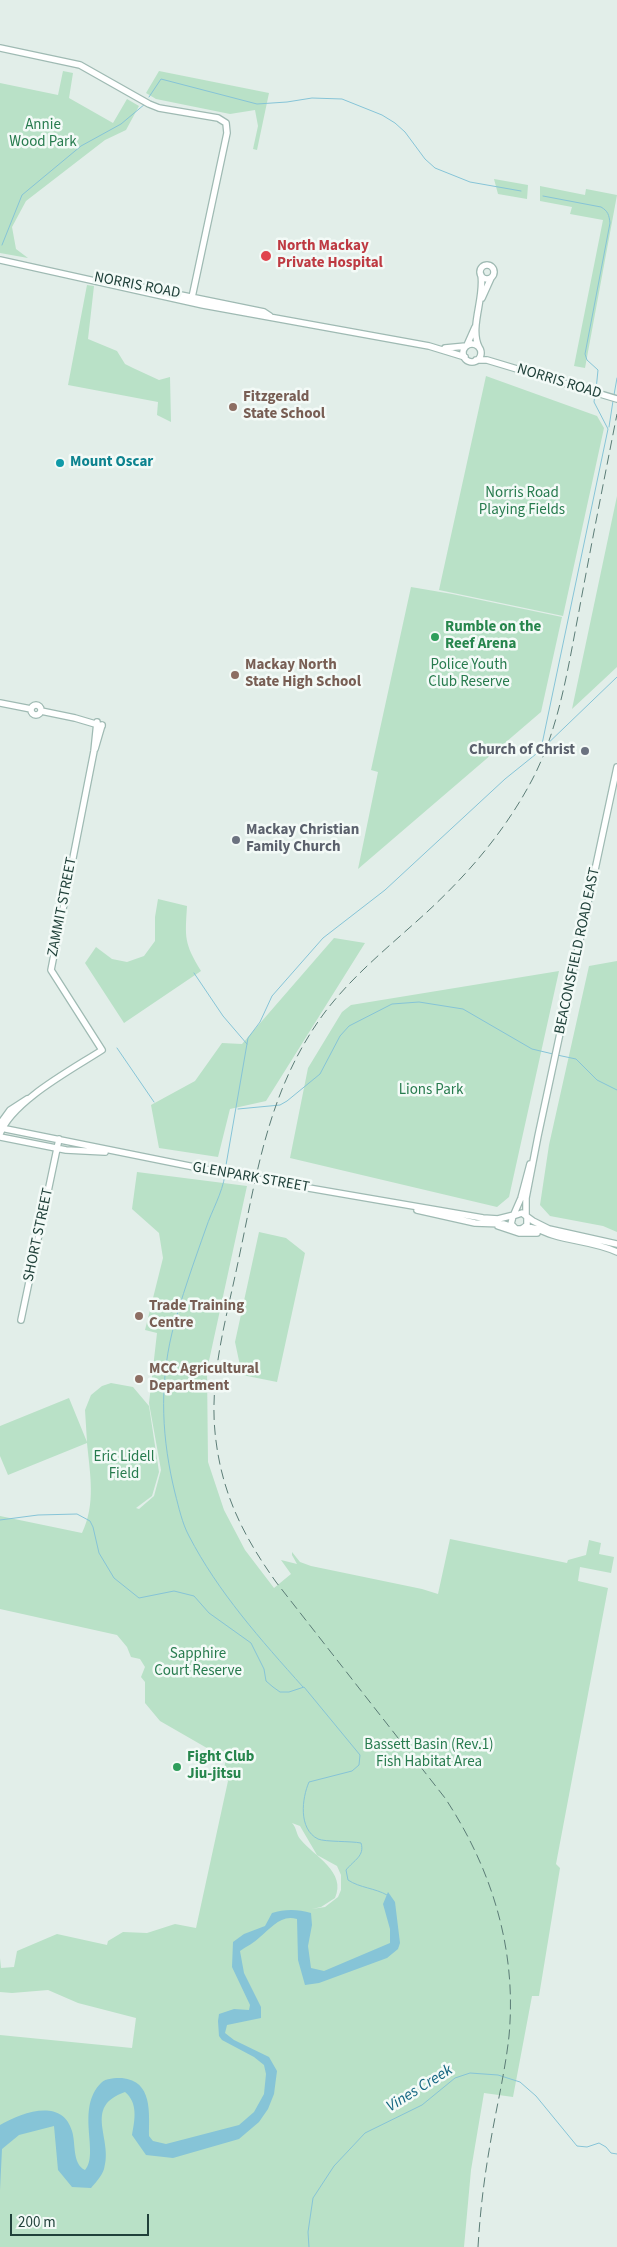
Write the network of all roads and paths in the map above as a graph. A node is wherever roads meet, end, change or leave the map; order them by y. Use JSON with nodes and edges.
{"nodes":[{"id":1,"x":0,"y":48,"type":"edge"},
{"id":2,"x":490,"y":256,"type":"dead end"},
{"id":3,"x":1,"y":261,"type":"edge"},
{"id":4,"x":488,"y":264,"type":"junction"},
{"id":5,"x":481,"y":275,"type":"junction"},
{"id":6,"x":491,"y":278,"type":"junction"},
{"id":7,"x":482,"y":298,"type":"junction"},
{"id":8,"x":192,"y":299,"type":"junction"},
{"id":9,"x":476,"y":326,"type":"junction"},
{"id":10,"x":467,"y":346,"type":"junction"},
{"id":11,"x":479,"y":347,"type":"junction"},
{"id":12,"x":440,"y":348,"type":"junction"},
{"id":13,"x":465,"y":357,"type":"junction"},
{"id":14,"x":476,"y":360,"type":"junction"},
{"id":15,"x":500,"y":364,"type":"junction"},
{"id":16,"x":617,"y":399,"type":"edge"},
{"id":17,"x":0,"y":703,"type":"edge"},
{"id":18,"x":617,"y":767,"type":"edge"},
{"id":19,"x":37,"y":1093,"type":"junction"},
{"id":20,"x":22,"y":1106,"type":"junction"},
{"id":21,"x":0,"y":1130,"type":"edge"},
{"id":22,"x":17,"y":1132,"type":"junction"},
{"id":23,"x":538,"y":1136,"type":"junction"},
{"id":24,"x":59,"y":1139,"type":"junction"},
{"id":25,"x":57,"y":1149,"type":"junction"},
{"id":26,"x":117,"y":1152,"type":"junction"},
{"id":27,"x":386,"y":1202,"type":"junction"},
{"id":28,"x":514,"y":1215,"type":"junction"},
{"id":29,"x":526,"y":1217,"type":"junction"},
{"id":30,"x":474,"y":1223,"type":"junction"},
{"id":31,"x":513,"y":1227,"type":"junction"},
{"id":32,"x":523,"y":1228,"type":"junction"},
{"id":33,"x":554,"y":1236,"type":"junction"},
{"id":34,"x":617,"y":1244,"type":"edge"},
{"id":35,"x":617,"y":1252,"type":"edge"},
{"id":36,"x":21,"y":1320,"type":"dead end"}],
"edges":[{"from":1,"to":8,"type":"street"},
{"from":2,"to":4,"type":"street"},
{"from":3,"to":8,"type":"street","name":"NORRIS ROAD"},
{"from":4,"to":5,"type":"street"},
{"from":4,"to":6,"type":"street"},
{"from":5,"to":6,"type":"street"},
{"from":5,"to":7,"type":"street"},
{"from":6,"to":7,"type":"street"},
{"from":7,"to":9,"type":"street"},
{"from":8,"to":12,"type":"street","name":"NORRIS ROAD"},
{"from":9,"to":10,"type":"street"},
{"from":9,"to":11,"type":"street"},
{"from":10,"to":11,"type":"street"},
{"from":10,"to":12,"type":"street","name":"NORRIS ROAD"},
{"from":10,"to":13,"type":"street"},
{"from":11,"to":14,"type":"street"},
{"from":11,"to":15,"type":"street","name":"NORRIS ROAD"},
{"from":12,"to":13,"type":"street","name":"NORRIS ROAD"},
{"from":13,"to":14,"type":"street"},
{"from":14,"to":15,"type":"street","name":"NORRIS ROAD"},
{"from":15,"to":16,"type":"street","name":"NORRIS ROAD"},
{"from":17,"to":19,"type":"street","name":"ZAMMIT STREET"},
{"from":18,"to":23,"type":"street","name":"BEACONSFIELD ROAD EAST"},
{"from":19,"to":20,"type":"street"},
{"from":19,"to":21,"type":"street"},
{"from":20,"to":21,"type":"street"},
{"from":20,"to":22,"type":"street"},
{"from":21,"to":22,"type":"street","name":"GLENPARK STREET"},
{"from":21,"to":25,"type":"street","name":"GLENPARK STREET"},
{"from":22,"to":24,"type":"street","name":"GLENPARK STREET"},
{"from":23,"to":28,"type":"street","name":"BEACONSFIELD ROAD EAST"},
{"from":23,"to":29,"type":"street","name":"BEACONSFIELD ROAD EAST"},
{"from":24,"to":25,"type":"street","name":"SHORT STREET"},
{"from":24,"to":26,"type":"street","name":"GLENPARK STREET"},
{"from":25,"to":26,"type":"street","name":"GLENPARK STREET"},
{"from":25,"to":36,"type":"street","name":"SHORT STREET"},
{"from":26,"to":27,"type":"street","name":"GLENPARK STREET","bridge":true},
{"from":27,"to":28,"type":"street","name":"GLENPARK STREET"},
{"from":27,"to":30,"type":"street","name":"GLENPARK STREET"},
{"from":28,"to":29,"type":"street"},
{"from":28,"to":31,"type":"street"},
{"from":29,"to":32,"type":"street"},
{"from":29,"to":34,"type":"street"},
{"from":30,"to":31,"type":"street","name":"GLENPARK STREET"},
{"from":30,"to":33,"type":"street"},
{"from":31,"to":32,"type":"street"},
{"from":32,"to":33,"type":"street"},
{"from":33,"to":35,"type":"street"}]}
